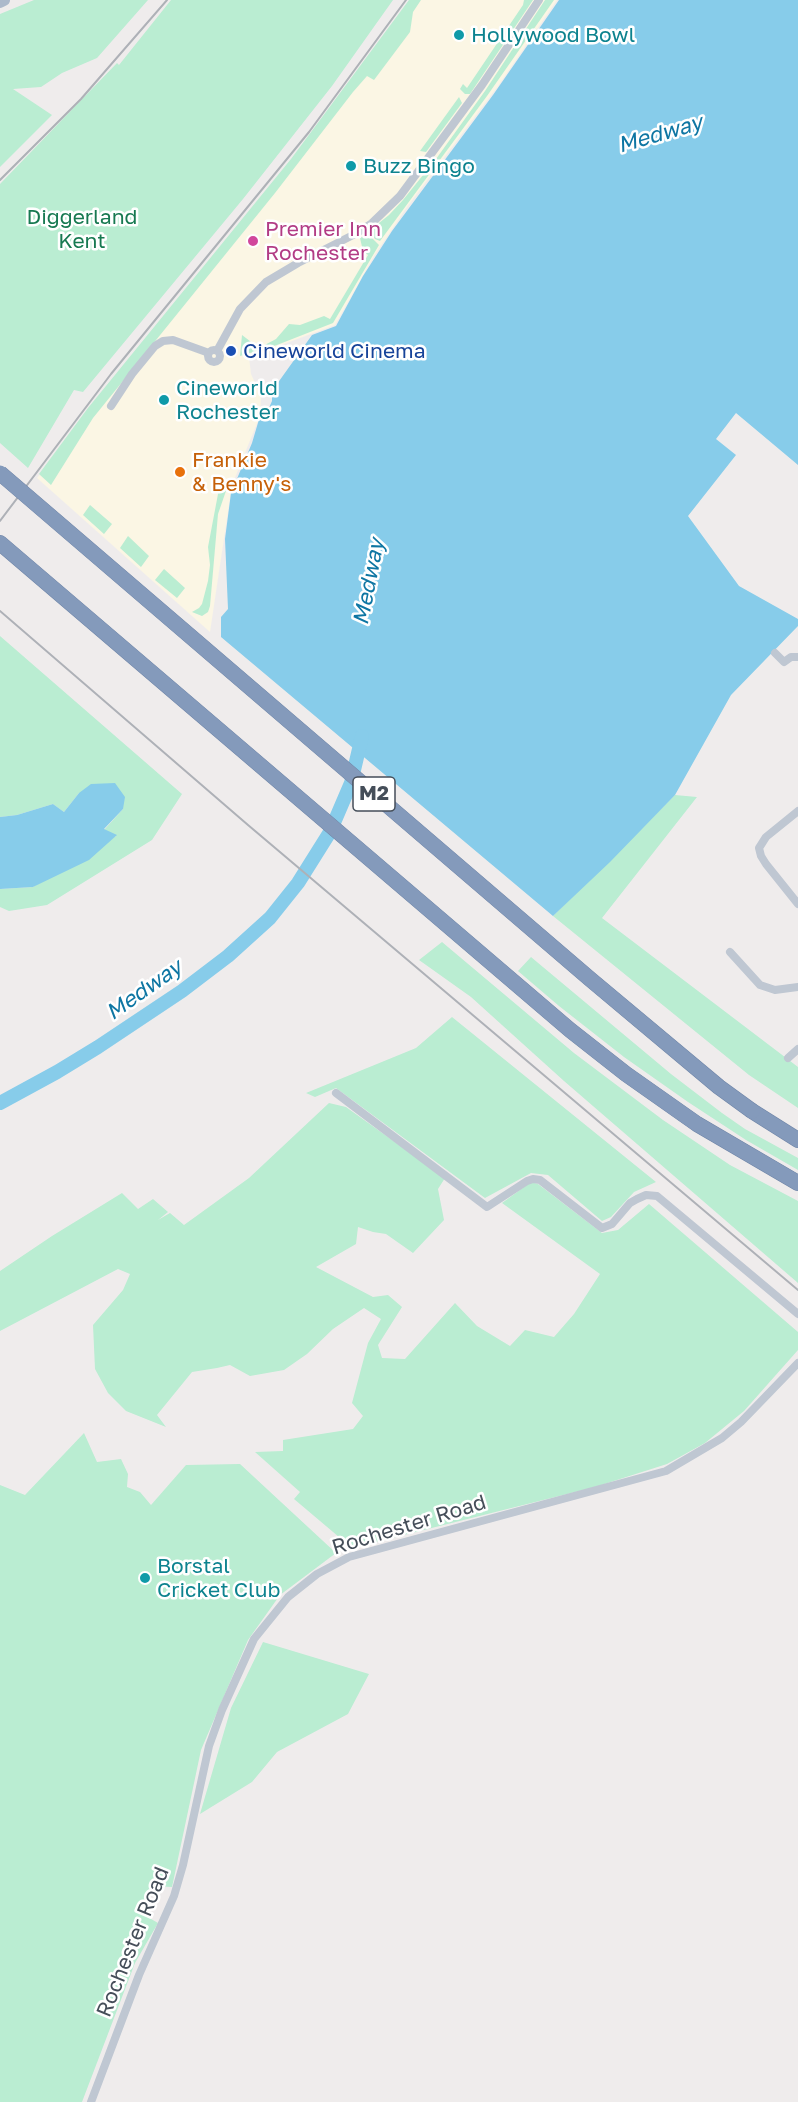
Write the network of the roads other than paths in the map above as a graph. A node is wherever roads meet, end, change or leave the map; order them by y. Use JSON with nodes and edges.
{"nodes":[{"id":1,"x":4,"y":0,"type":"edge"},
{"id":2,"x":539,"y":0,"type":"edge"},
{"id":3,"x":0,"y":2,"type":"edge"},
{"id":4,"x":111,"y":406,"type":"dead end"},
{"id":5,"x":0,"y":473,"type":"edge"},
{"id":6,"x":0,"y":543,"type":"edge"},
{"id":7,"x":776,"y":653,"type":"dead end"},
{"id":8,"x":798,"y":657,"type":"edge"},
{"id":9,"x":798,"y":811,"type":"edge"},
{"id":10,"x":798,"y":903,"type":"edge"},
{"id":11,"x":730,"y":952,"type":"dead end"},
{"id":12,"x":798,"y":987,"type":"edge"},
{"id":13,"x":798,"y":1049,"type":"edge"},
{"id":14,"x":788,"y":1058,"type":"dead end"},
{"id":15,"x":336,"y":1093,"type":"dead end"},
{"id":16,"x":798,"y":1140,"type":"edge"},
{"id":17,"x":798,"y":1183,"type":"edge"},
{"id":18,"x":798,"y":1314,"type":"edge"},
{"id":19,"x":798,"y":1363,"type":"edge"},
{"id":20,"x":91,"y":2102,"type":"edge"}],
"edges":[{"from":1,"to":3,"type":"main road"},
{"from":2,"to":4,"type":"street"},
{"from":5,"to":16,"type":"highway","number":"M2","bridge":true},
{"from":6,"to":17,"type":"highway","number":"M2"},
{"from":7,"to":8,"type":"street"},
{"from":9,"to":10,"type":"street"},
{"from":11,"to":12,"type":"street"},
{"from":13,"to":14,"type":"street"},
{"from":15,"to":18,"type":"street"},
{"from":19,"to":20,"type":"street","name":"Rochester Road"}]}
